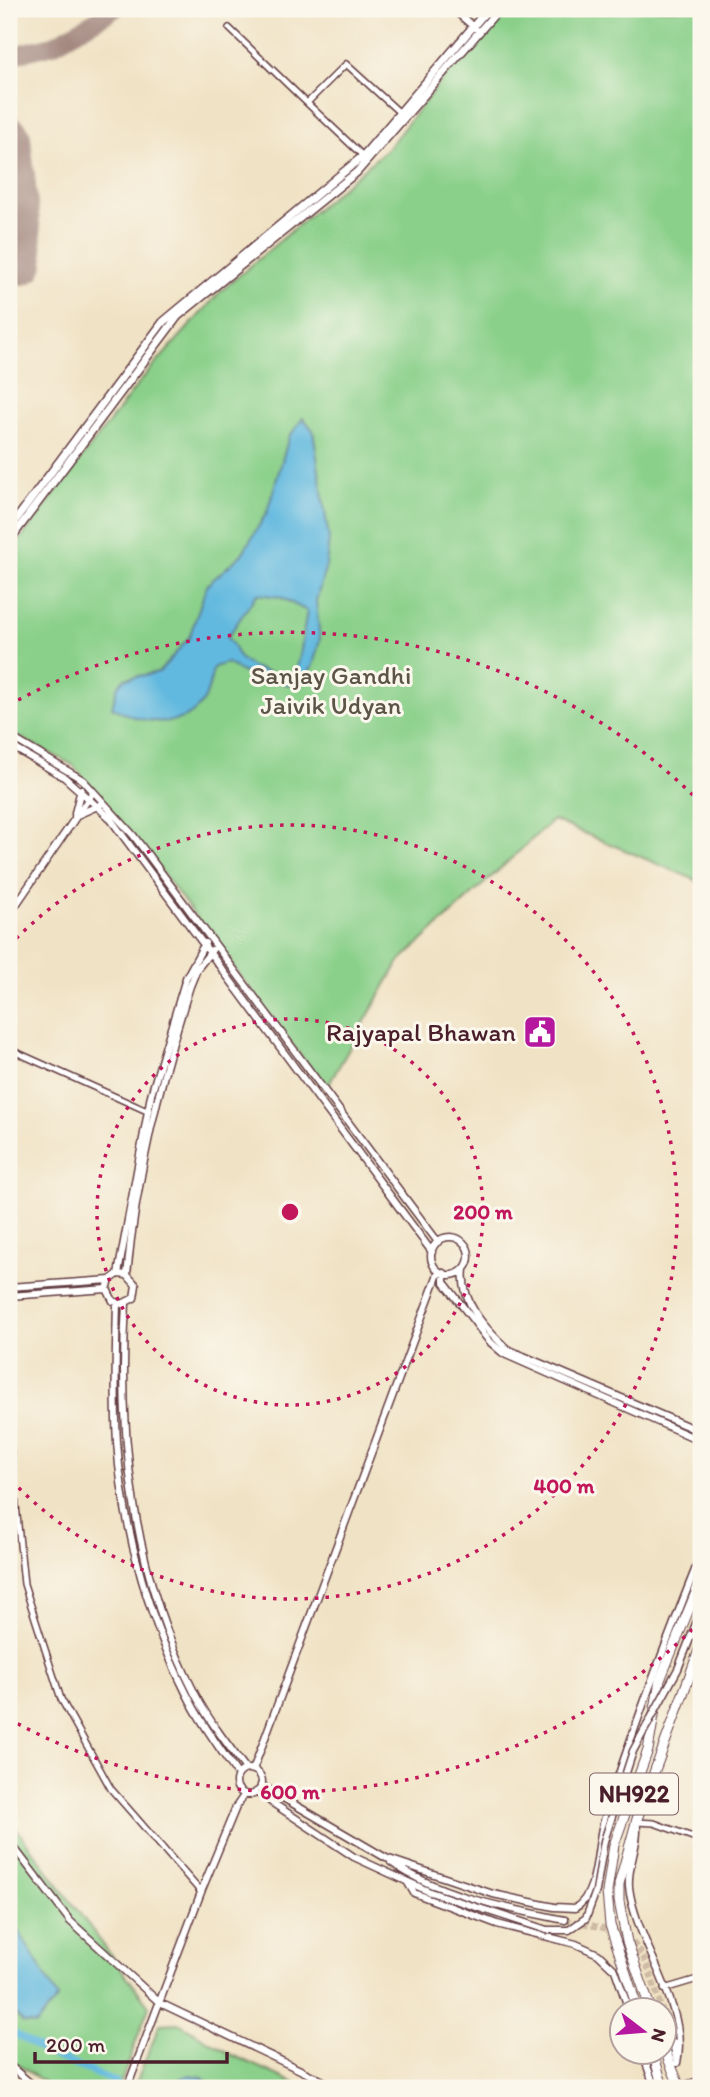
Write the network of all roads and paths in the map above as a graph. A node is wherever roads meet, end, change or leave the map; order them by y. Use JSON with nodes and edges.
{"nodes":[{"id":1,"x":453,"y":9,"type":"edge"},
{"id":2,"x":488,"y":9,"type":"edge"},
{"id":3,"x":499,"y":9,"type":"edge"},
{"id":4,"x":473,"y":26,"type":"junction"},
{"id":5,"x":229,"y":28,"type":"dead end"},
{"id":6,"x":479,"y":32,"type":"junction"},
{"id":7,"x":307,"y":103,"type":"junction"},
{"id":8,"x":400,"y":113,"type":"junction"},
{"id":9,"x":363,"y":156,"type":"junction"},
{"id":10,"x":9,"y":529,"type":"edge"},
{"id":11,"x":9,"y":541,"type":"edge"},
{"id":12,"x":9,"y":736,"type":"edge"},
{"id":13,"x":9,"y":745,"type":"edge"},
{"id":14,"x":83,"y":780,"type":"junction"},
{"id":15,"x":80,"y":790,"type":"junction"},
{"id":16,"x":92,"y":794,"type":"junction"},
{"id":17,"x":101,"y":804,"type":"junction"},
{"id":18,"x":74,"y":817,"type":"junction"},
{"id":19,"x":9,"y":915,"type":"edge"},
{"id":20,"x":209,"y":937,"type":"junction"},
{"id":21,"x":203,"y":945,"type":"junction"},
{"id":22,"x":215,"y":946,"type":"junction"},
{"id":23,"x":209,"y":953,"type":"junction"},
{"id":24,"x":9,"y":1049,"type":"edge"},
{"id":25,"x":147,"y":1111,"type":"junction"},
{"id":26,"x":438,"y":1242,"type":"junction"},
{"id":27,"x":432,"y":1252,"type":"junction"},
{"id":28,"x":464,"y":1269,"type":"junction"},
{"id":29,"x":441,"y":1272,"type":"junction"},
{"id":30,"x":118,"y":1274,"type":"junction"},
{"id":31,"x":128,"y":1275,"type":"junction"},
{"id":32,"x":110,"y":1280,"type":"junction"},
{"id":33,"x":9,"y":1287,"type":"edge"},
{"id":34,"x":107,"y":1289,"type":"junction"},
{"id":35,"x":9,"y":1296,"type":"edge"},
{"id":36,"x":117,"y":1303,"type":"junction"},
{"id":37,"x":126,"y":1303,"type":"junction"},
{"id":38,"x":701,"y":1432,"type":"edge"},
{"id":39,"x":9,"y":1437,"type":"edge"},
{"id":40,"x":701,"y":1441,"type":"edge"},
{"id":41,"x":701,"y":1555,"type":"edge"},
{"id":42,"x":701,"y":1580,"type":"edge"},
{"id":43,"x":701,"y":1611,"type":"edge"},
{"id":44,"x":701,"y":1645,"type":"edge"},
{"id":45,"x":249,"y":1769,"type":"junction"},
{"id":46,"x":238,"y":1775,"type":"junction"},
{"id":47,"x":261,"y":1785,"type":"junction"},
{"id":48,"x":256,"y":1792,"type":"junction"},
{"id":49,"x":245,"y":1794,"type":"junction"},
{"id":50,"x":636,"y":1822,"type":"junction"},
{"id":51,"x":701,"y":1840,"type":"edge"},
{"id":52,"x":9,"y":1841,"type":"edge"},
{"id":53,"x":371,"y":1851,"type":"junction"},
{"id":54,"x":386,"y":1858,"type":"junction"},
{"id":55,"x":365,"y":1863,"type":"junction"},
{"id":56,"x":408,"y":1883,"type":"junction"},
{"id":57,"x":201,"y":1892,"type":"junction"},
{"id":58,"x":565,"y":1920,"type":"tunnel mouth"},
{"id":59,"x":701,"y":1978,"type":"edge"},
{"id":60,"x":664,"y":1989,"type":"junction"},
{"id":61,"x":624,"y":1996,"type":"edge"},
{"id":62,"x":634,"y":1996,"type":"edge"},
{"id":63,"x":646,"y":1996,"type":"edge"},
{"id":64,"x":160,"y":2003,"type":"junction"},
{"id":65,"x":9,"y":2065,"type":"edge"},
{"id":66,"x":647,"y":2066,"type":"edge"},
{"id":67,"x":657,"y":2066,"type":"edge"},
{"id":68,"x":675,"y":2067,"type":"joint"},
{"id":69,"x":701,"y":2080,"type":"edge"},
{"id":70,"x":679,"y":2087,"type":"edge"},
{"id":71,"x":36,"y":2088,"type":"edge"},
{"id":72,"x":127,"y":2088,"type":"edge"},
{"id":73,"x":338,"y":2088,"type":"edge"},
{"id":74,"x":655,"y":2088,"type":"edge"},
{"id":75,"x":663,"y":2088,"type":"edge"}],
"edges":[{"from":1,"to":4,"type":"street"},
{"from":2,"to":4,"type":"main road"},
{"from":3,"to":6,"type":"main road"},
{"from":4,"to":6,"type":"street"},
{"from":4,"to":8,"type":"main road"},
{"from":5,"to":7,"type":"street"},
{"from":6,"to":11,"type":"main road"},
{"from":7,"to":8,"type":"street"},
{"from":7,"to":9,"type":"street"},
{"from":8,"to":9,"type":"main road"},
{"from":9,"to":10,"type":"main road"},
{"from":12,"to":14,"type":"street"},
{"from":13,"to":15,"type":"street"},
{"from":14,"to":15,"type":"street"},
{"from":14,"to":16,"type":"street"},
{"from":15,"to":16,"type":"street"},
{"from":15,"to":18,"type":"street"},
{"from":16,"to":17,"type":"street"},
{"from":16,"to":18,"type":"street"},
{"from":17,"to":18,"type":"street"},
{"from":17,"to":20,"type":"street"},
{"from":17,"to":21,"type":"street"},
{"from":18,"to":19,"type":"street"},
{"from":20,"to":21,"type":"street"},
{"from":20,"to":22,"type":"street"},
{"from":21,"to":23,"type":"street"},
{"from":21,"to":25,"type":"street"},
{"from":22,"to":23,"type":"street"},
{"from":22,"to":26,"type":"street"},
{"from":23,"to":27,"type":"street"},
{"from":23,"to":31,"type":"street"},
{"from":24,"to":25,"type":"street"},
{"from":25,"to":30,"type":"street"},
{"from":26,"to":27,"type":"street"},
{"from":26,"to":28,"type":"street"},
{"from":27,"to":29,"type":"street"},
{"from":28,"to":29,"type":"street"},
{"from":28,"to":38,"type":"street"},
{"from":29,"to":40,"type":"street"},
{"from":29,"to":45,"type":"street"},
{"from":30,"to":31,"type":"street"},
{"from":30,"to":32,"type":"street"},
{"from":31,"to":37,"type":"street"},
{"from":32,"to":33,"type":"street"},
{"from":32,"to":34,"type":"street"},
{"from":34,"to":35,"type":"street"},
{"from":34,"to":36,"type":"street"},
{"from":36,"to":37,"type":"street"},
{"from":36,"to":46,"type":"street"},
{"from":37,"to":45,"type":"street"},
{"from":39,"to":57,"type":"street"},
{"from":41,"to":54,"type":"street"},
{"from":42,"to":62,"type":"highway","number":"NH922"},
{"from":43,"to":56,"type":"street","bridge":true},
{"from":44,"to":50,"type":"highway","number":"NH922"},
{"from":45,"to":46,"type":"street"},
{"from":45,"to":47,"type":"street"},
{"from":46,"to":49,"type":"street"},
{"from":47,"to":48,"type":"street"},
{"from":47,"to":53,"type":"street"},
{"from":48,"to":49,"type":"street"},
{"from":48,"to":55,"type":"street"},
{"from":49,"to":57,"type":"street"},
{"from":50,"to":51,"type":"street"},
{"from":50,"to":60,"type":"street"},
{"from":50,"to":63,"type":"highway","number":"NH922"},
{"from":52,"to":64,"type":"street"},
{"from":53,"to":54,"type":"street"},
{"from":53,"to":55,"type":"street"},
{"from":54,"to":58,"type":"street"},
{"from":55,"to":56,"type":"street"},
{"from":56,"to":61,"type":"street"},
{"from":57,"to":64,"type":"street"},
{"from":59,"to":60,"type":"street"},
{"from":60,"to":68,"type":"street"},
{"from":64,"to":72,"type":"street"},
{"from":64,"to":73,"type":"street"},
{"from":65,"to":71,"type":"street"},
{"from":66,"to":74,"type":"street"},
{"from":67,"to":75,"type":"highway"},
{"from":68,"to":70,"type":"highway"},
{"from":69,"to":70,"type":"street"}]}
